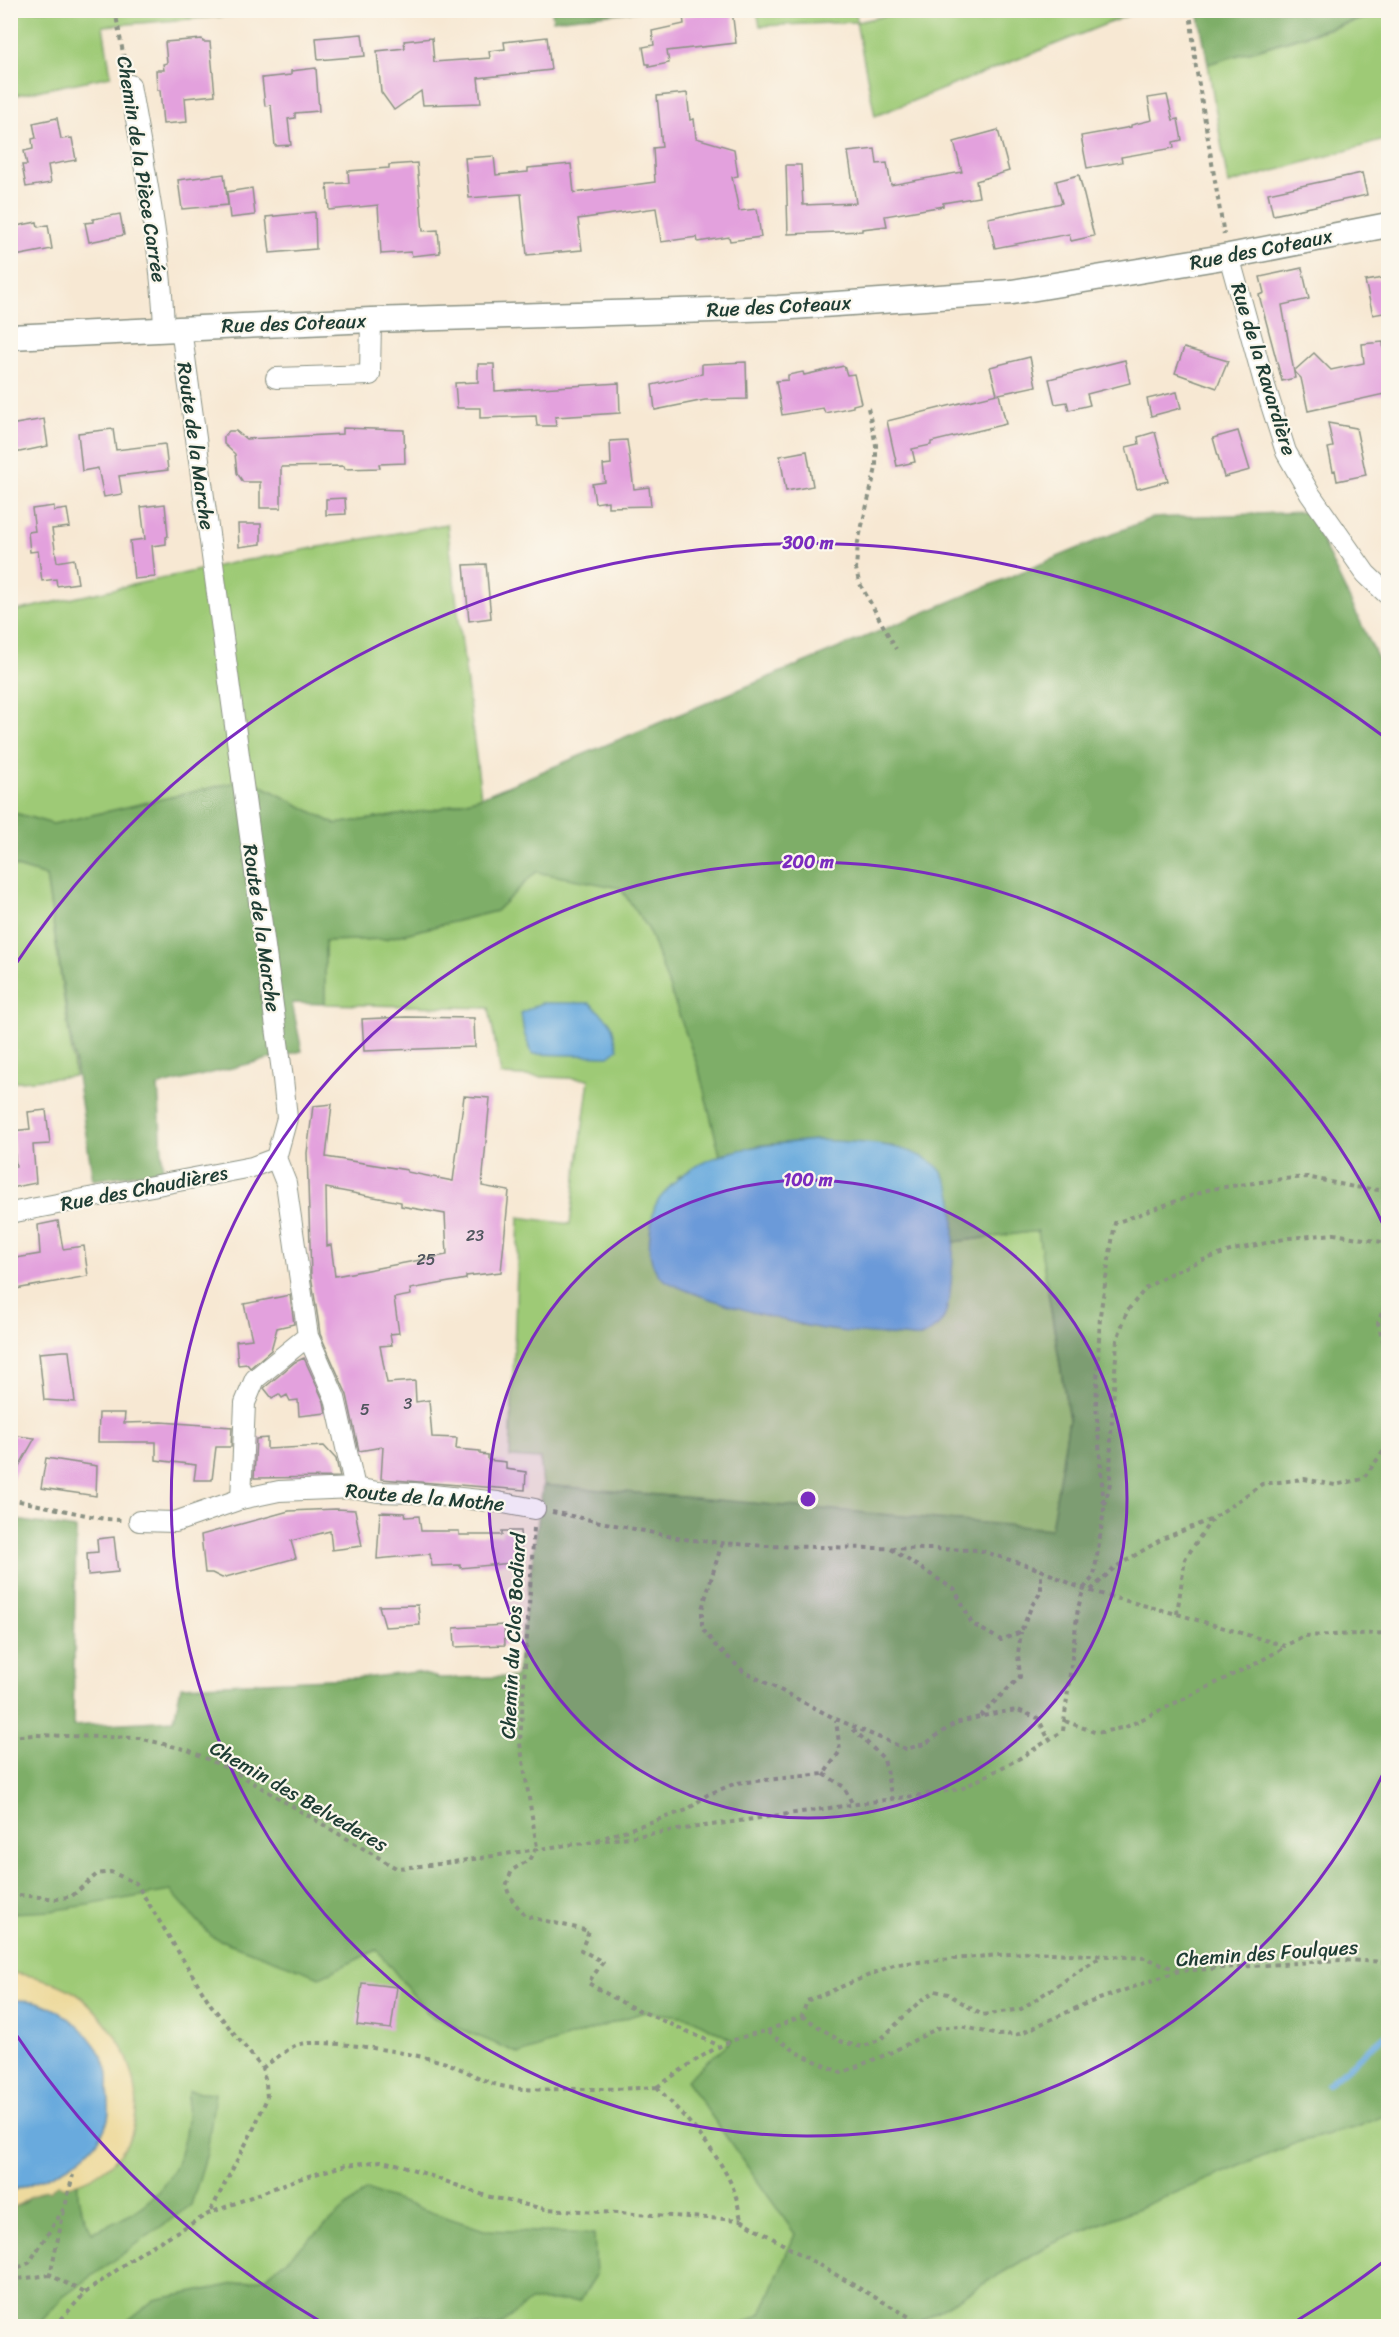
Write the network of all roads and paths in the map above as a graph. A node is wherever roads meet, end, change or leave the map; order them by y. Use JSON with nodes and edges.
{"nodes":[{"id":1,"x":115,"y":10,"type":"edge"},
{"id":2,"x":1190,"y":10,"type":"edge"},
{"id":3,"x":130,"y":85,"type":"joint"},
{"id":4,"x":1389,"y":225,"type":"edge"},
{"id":5,"x":1229,"y":256,"type":"junction"},
{"id":6,"x":371,"y":320,"type":"junction"},
{"id":7,"x":173,"y":328,"type":"junction"},
{"id":8,"x":10,"y":337,"type":"edge"},
{"id":9,"x":276,"y":378,"type":"dead end"},
{"id":10,"x":868,"y":408,"type":"dead end"},
{"id":11,"x":1389,"y":595,"type":"edge"},
{"id":12,"x":896,"y":649,"type":"dead end"},
{"id":13,"x":276,"y":1158,"type":"junction"},
{"id":14,"x":1389,"y":1191,"type":"edge"},
{"id":15,"x":10,"y":1213,"type":"edge"},
{"id":16,"x":1389,"y":1243,"type":"edge"},
{"id":17,"x":1389,"y":1296,"type":"edge"},
{"id":18,"x":308,"y":1336,"type":"junction"},
{"id":19,"x":1389,"y":1359,"type":"edge"},
{"id":20,"x":1389,"y":1445,"type":"edge"},
{"id":21,"x":355,"y":1488,"type":"junction"},
{"id":22,"x":10,"y":1499,"type":"edge"},
{"id":23,"x":241,"y":1499,"type":"junction"},
{"id":24,"x":535,"y":1509,"type":"junction"},
{"id":25,"x":1104,"y":1509,"type":"junction"},
{"id":26,"x":1212,"y":1519,"type":"junction"},
{"id":27,"x":139,"y":1521,"type":"joint"},
{"id":28,"x":722,"y":1543,"type":"junction"},
{"id":29,"x":888,"y":1547,"type":"junction"},
{"id":30,"x":1041,"y":1570,"type":"junction"},
{"id":31,"x":1084,"y":1588,"type":"junction"},
{"id":32,"x":1091,"y":1590,"type":"junction"},
{"id":33,"x":1177,"y":1614,"type":"junction"},
{"id":34,"x":1021,"y":1632,"type":"junction"},
{"id":35,"x":1389,"y":1633,"type":"edge"},
{"id":36,"x":1285,"y":1647,"type":"junction"},
{"id":37,"x":979,"y":1717,"type":"junction"},
{"id":38,"x":836,"y":1719,"type":"junction"},
{"id":39,"x":1065,"y":1721,"type":"junction"},
{"id":40,"x":850,"y":1726,"type":"junction"},
{"id":41,"x":10,"y":1737,"type":"edge"},
{"id":42,"x":1049,"y":1740,"type":"junction"},
{"id":43,"x":824,"y":1774,"type":"junction"},
{"id":44,"x":892,"y":1799,"type":"junction"},
{"id":45,"x":853,"y":1805,"type":"junction"},
{"id":46,"x":587,"y":1843,"type":"junction"},
{"id":47,"x":537,"y":1847,"type":"junction"},
{"id":48,"x":10,"y":1894,"type":"edge"},
{"id":49,"x":1103,"y":1956,"type":"junction"},
{"id":50,"x":1389,"y":1962,"type":"edge"},
{"id":51,"x":1179,"y":1971,"type":"junction"},
{"id":52,"x":802,"y":2016,"type":"junction"},
{"id":53,"x":766,"y":2031,"type":"junction"},
{"id":54,"x":718,"y":2045,"type":"junction"},
{"id":55,"x":262,"y":2068,"type":"junction"},
{"id":56,"x":657,"y":2087,"type":"junction"},
{"id":57,"x":73,"y":2175,"type":"dead end"},
{"id":58,"x":65,"y":2207,"type":"junction"},
{"id":59,"x":210,"y":2213,"type":"junction"},
{"id":60,"x":741,"y":2220,"type":"junction"},
{"id":61,"x":10,"y":2271,"type":"edge"},
{"id":62,"x":50,"y":2275,"type":"junction"},
{"id":63,"x":10,"y":2280,"type":"edge"},
{"id":64,"x":85,"y":2293,"type":"junction"},
{"id":65,"x":55,"y":2326,"type":"edge"},
{"id":66,"x":925,"y":2326,"type":"edge"}],
"edges":[{"from":1,"to":3,"type":"path","name":"Chemin de la Pièce Carrée"},
{"from":2,"to":5,"type":"path"},
{"from":3,"to":7,"type":"street","name":"Chemin de la Pièce Carrée"},
{"from":4,"to":5,"type":"street","name":"Rue des Coteaux"},
{"from":5,"to":6,"type":"street","name":"Rue des Coteaux"},
{"from":5,"to":11,"type":"street","name":"Rue de la Ravardière"},
{"from":6,"to":7,"type":"street","name":"Rue des Coteaux"},
{"from":6,"to":9,"type":"street"},
{"from":7,"to":8,"type":"street","name":"Rue des Coteaux"},
{"from":7,"to":13,"type":"street","name":"Route de la Marche"},
{"from":10,"to":12,"type":"path"},
{"from":13,"to":15,"type":"street","name":"Rue des Chaudières"},
{"from":13,"to":18,"type":"street"},
{"from":14,"to":25,"type":"path"},
{"from":16,"to":25,"type":"path"},
{"from":17,"to":19,"type":"path"},
{"from":18,"to":21,"type":"street"},
{"from":18,"to":23,"type":"street"},
{"from":20,"to":26,"type":"path"},
{"from":21,"to":23,"type":"street","name":"Route de la Mothe"},
{"from":21,"to":24,"type":"street","name":"Route de la Mothe"},
{"from":22,"to":27,"type":"path"},
{"from":23,"to":27,"type":"street","name":"Route de la Mothe"},
{"from":24,"to":28,"type":"path","name":"Chemin du Clos Bodiard"},
{"from":24,"to":47,"type":"path","name":"Chemin du Clos Bodiard"},
{"from":25,"to":31,"type":"path"},
{"from":26,"to":32,"type":"path"},
{"from":26,"to":33,"type":"path"},
{"from":28,"to":29,"type":"path","name":"Chemin du Clos Bodiard"},
{"from":28,"to":38,"type":"path"},
{"from":29,"to":30,"type":"path","name":"Chemin du Clos Bodiard"},
{"from":29,"to":34,"type":"path"},
{"from":30,"to":31,"type":"path","name":"Chemin du Clos Bodiard"},
{"from":30,"to":34,"type":"path"},
{"from":31,"to":32,"type":"path","name":"Chemin du Clos Bodiard"},
{"from":31,"to":39,"type":"path"},
{"from":32,"to":33,"type":"path","name":"Chemin du Clos Bodiard"},
{"from":33,"to":36,"type":"path","name":"Chemin du Clos Bodiard"},
{"from":34,"to":37,"type":"path"},
{"from":35,"to":36,"type":"path"},
{"from":36,"to":39,"type":"path"},
{"from":37,"to":40,"type":"path"},
{"from":37,"to":42,"type":"path"},
{"from":38,"to":40,"type":"path"},
{"from":38,"to":43,"type":"path"},
{"from":39,"to":42,"type":"path"},
{"from":40,"to":44,"type":"path"},
{"from":41,"to":47,"type":"path","name":"Chemin des Belvederes"},
{"from":42,"to":44,"type":"path"},
{"from":43,"to":45,"type":"path"},
{"from":43,"to":46,"type":"path"},
{"from":44,"to":45,"type":"path"},
{"from":45,"to":46,"type":"path"},
{"from":46,"to":47,"type":"path"},
{"from":47,"to":54,"type":"path"},
{"from":48,"to":55,"type":"path"},
{"from":49,"to":51,"type":"path"},
{"from":49,"to":52,"type":"path"},
{"from":49,"to":52,"type":"path"},
{"from":50,"to":51,"type":"path","name":"Chemin des Foulques"},
{"from":51,"to":53,"type":"path","name":"Chemin des Foulques"},
{"from":52,"to":53,"type":"path"},
{"from":53,"to":54,"type":"path"},
{"from":54,"to":56,"type":"path"},
{"from":55,"to":56,"type":"path"},
{"from":55,"to":59,"type":"path"},
{"from":56,"to":60,"type":"path"},
{"from":57,"to":58,"type":"path"},
{"from":58,"to":61,"type":"path"},
{"from":58,"to":62,"type":"path"},
{"from":59,"to":60,"type":"path"},
{"from":59,"to":64,"type":"path"},
{"from":60,"to":66,"type":"path"},
{"from":62,"to":63,"type":"path"},
{"from":62,"to":64,"type":"path"},
{"from":64,"to":65,"type":"path"}]}
